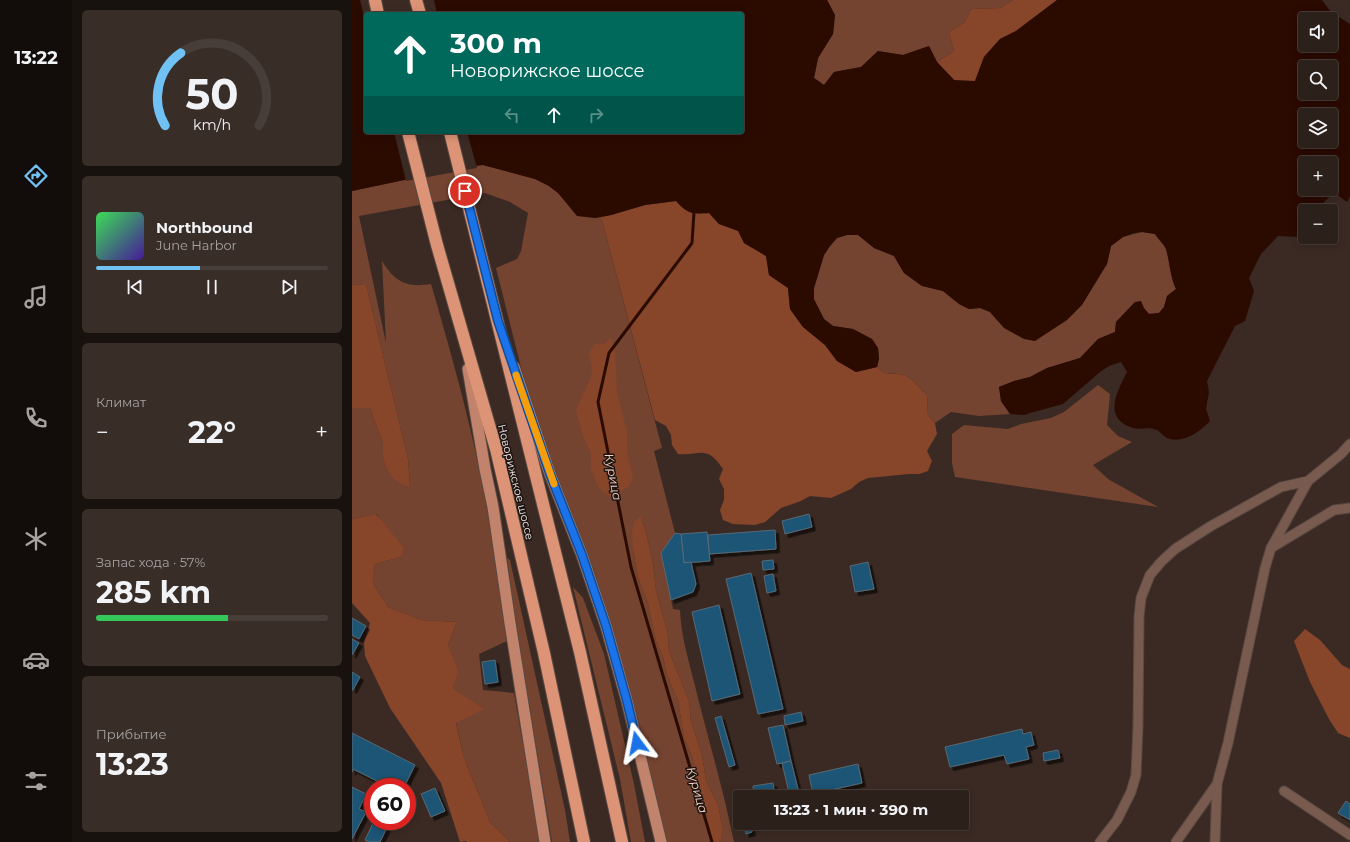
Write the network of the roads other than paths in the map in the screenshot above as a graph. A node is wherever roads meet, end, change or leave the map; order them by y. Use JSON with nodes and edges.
{"nodes":[{"id":1,"x":375,"y":0,"type":"edge"},
{"id":2,"x":416,"y":0,"type":"edge"},
{"id":3,"x":378,"y":12,"type":"edge"},
{"id":4,"x":419,"y":12,"type":"edge"},
{"id":5,"x":409,"y":134,"type":"edge"},
{"id":6,"x":451,"y":134,"type":"edge"},
{"id":7,"x":498,"y":321,"type":"junction"},
{"id":8,"x":463,"y":332,"type":"junction"},
{"id":9,"x":1350,"y":444,"type":"edge"},
{"id":10,"x":1308,"y":481,"type":"junction"},
{"id":11,"x":1350,"y":508,"type":"edge"},
{"id":12,"x":1271,"y":548,"type":"junction"},
{"id":13,"x":1217,"y":784,"type":"junction"},
{"id":14,"x":1284,"y":791,"type":"dead end"},
{"id":15,"x":1350,"y":835,"type":"edge"},
{"id":16,"x":545,"y":842,"type":"edge"},
{"id":17,"x":584,"y":842,"type":"edge"},
{"id":18,"x":622,"y":842,"type":"edge"},
{"id":19,"x":661,"y":842,"type":"edge"},
{"id":20,"x":1100,"y":842,"type":"edge"},
{"id":21,"x":1176,"y":842,"type":"edge"},
{"id":22,"x":1215,"y":842,"type":"edge"}],
"edges":[{"from":1,"to":3,"type":"highway"},
{"from":2,"to":4,"type":"highway"},
{"from":5,"to":8,"type":"highway","name":"Новорижское шоссе"},
{"from":6,"to":7,"type":"highway","name":"Новорижское шоссе"},
{"from":7,"to":18,"type":"highway","name":"Новорижское шоссе"},
{"from":7,"to":19,"type":"main road"},
{"from":8,"to":16,"type":"main road"},
{"from":8,"to":17,"type":"highway","name":"Новорижское шоссе"},
{"from":9,"to":10,"type":"street"},
{"from":10,"to":12,"type":"street"},
{"from":10,"to":20,"type":"street"},
{"from":11,"to":12,"type":"street"},
{"from":12,"to":13,"type":"street"},
{"from":13,"to":21,"type":"street"},
{"from":13,"to":22,"type":"street"},
{"from":14,"to":15,"type":"street"}]}
